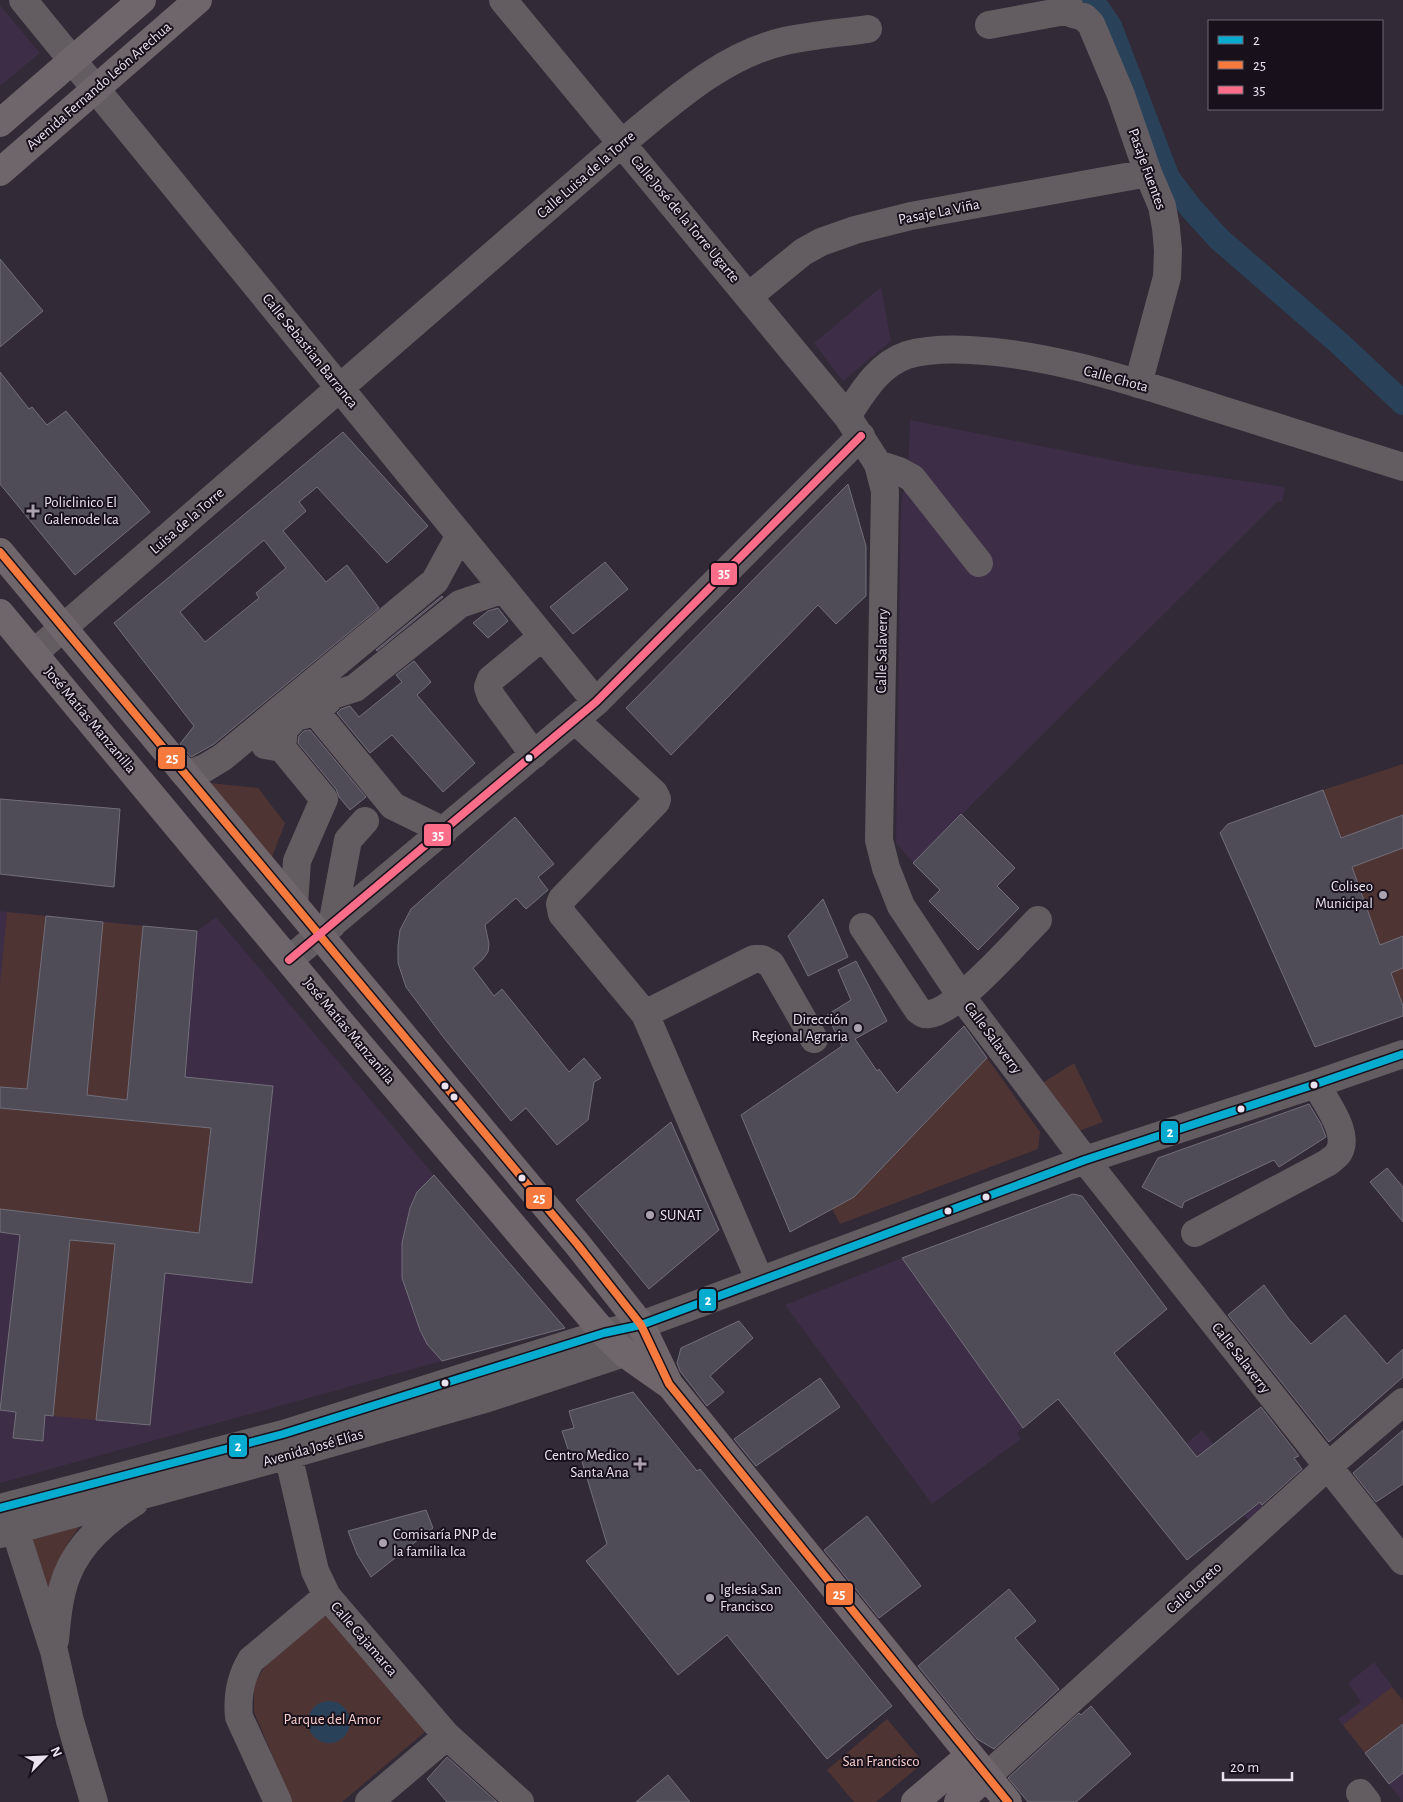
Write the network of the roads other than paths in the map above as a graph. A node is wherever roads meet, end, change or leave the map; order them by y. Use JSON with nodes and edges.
{"nodes":[{"id":1,"x":23,"y":0,"type":"edge"},
{"id":2,"x":142,"y":0,"type":"edge"},
{"id":3,"x":198,"y":0,"type":"edge"},
{"id":4,"x":503,"y":0,"type":"edge"},
{"id":5,"x":1068,"y":5,"type":"edge"},
{"id":6,"x":989,"y":25,"type":"dead end"},
{"id":7,"x":868,"y":29,"type":"dead end"},
{"id":8,"x":72,"y":59,"type":"junction"},
{"id":9,"x":95,"y":88,"type":"junction"},
{"id":10,"x":0,"y":123,"type":"edge"},
{"id":11,"x":622,"y":143,"type":"junction"},
{"id":12,"x":0,"y":172,"type":"edge"},
{"id":13,"x":1148,"y":173,"type":"junction"},
{"id":14,"x":749,"y":296,"type":"junction"},
{"id":15,"x":1138,"y":384,"type":"junction"},
{"id":16,"x":340,"y":389,"type":"junction"},
{"id":17,"x":854,"y":426,"type":"junction"},
{"id":18,"x":878,"y":464,"type":"junction"},
{"id":19,"x":1403,"y":467,"type":"edge"},
{"id":20,"x":460,"y":535,"type":"junction"},
{"id":21,"x":0,"y":552,"type":"edge"},
{"id":22,"x":979,"y":563,"type":"dead end"},
{"id":23,"x":504,"y":589,"type":"junction"},
{"id":24,"x":0,"y":612,"type":"edge"},
{"id":25,"x":63,"y":628,"type":"junction"},
{"id":26,"x":542,"y":637,"type":"junction"},
{"id":27,"x":34,"y":653,"type":"junction"},
{"id":28,"x":308,"y":702,"type":"junction"},
{"id":29,"x":596,"y":702,"type":"junction"},
{"id":30,"x":575,"y":720,"type":"junction"},
{"id":31,"x":234,"y":747,"type":"junction"},
{"id":32,"x":282,"y":748,"type":"junction"},
{"id":33,"x":534,"y":755,"type":"junction"},
{"id":34,"x":181,"y":769,"type":"junction"},
{"id":35,"x":324,"y":799,"type":"junction"},
{"id":36,"x":393,"y":806,"type":"junction"},
{"id":37,"x":365,"y":821,"type":"junction"},
{"id":38,"x":444,"y":831,"type":"junction"},
{"id":39,"x":294,"y":904,"type":"junction"},
{"id":40,"x":1038,"y":920,"type":"dead end"},
{"id":41,"x":863,"y":927,"type":"dead end"},
{"id":42,"x":326,"y":930,"type":"junction"},
{"id":43,"x":289,"y":960,"type":"junction"},
{"id":44,"x":961,"y":996,"type":"junction"},
{"id":45,"x":645,"y":1014,"type":"junction"},
{"id":46,"x":814,"y":1039,"type":"dead end"},
{"id":47,"x":1403,"y":1054,"type":"edge"},
{"id":48,"x":1316,"y":1084,"type":"junction"},
{"id":49,"x":1085,"y":1160,"type":"junction"},
{"id":50,"x":1195,"y":1233,"type":"dead end"},
{"id":51,"x":760,"y":1281,"type":"junction"},
{"id":52,"x":641,"y":1325,"type":"junction"},
{"id":53,"x":604,"y":1333,"type":"junction"},
{"id":54,"x":624,"y":1353,"type":"junction"},
{"id":55,"x":669,"y":1384,"type":"junction"},
{"id":56,"x":1403,"y":1402,"type":"edge"},
{"id":57,"x":286,"y":1444,"type":"junction"},
{"id":58,"x":1327,"y":1467,"type":"junction"},
{"id":59,"x":151,"y":1492,"type":"junction"},
{"id":60,"x":6,"y":1519,"type":"edge"},
{"id":61,"x":1403,"y":1561,"type":"edge"},
{"id":62,"x":326,"y":1596,"type":"junction"},
{"id":63,"x":54,"y":1651,"type":"junction"},
{"id":64,"x":447,"y":1736,"type":"junction"},
{"id":65,"x":970,"y":1755,"type":"junction"},
{"id":66,"x":987,"y":1776,"type":"junction"},
{"id":67,"x":94,"y":1802,"type":"edge"},
{"id":68,"x":278,"y":1802,"type":"edge"},
{"id":69,"x":370,"y":1802,"type":"edge"},
{"id":70,"x":520,"y":1802,"type":"edge"},
{"id":71,"x":916,"y":1802,"type":"edge"},
{"id":72,"x":958,"y":1802,"type":"edge"},
{"id":73,"x":1008,"y":1802,"type":"edge"}],
"edges":[{"from":1,"to":8,"type":"street","name":"Calle Sebastian Barranca"},
{"from":2,"to":8,"type":"main road"},
{"from":3,"to":9,"type":"main road","name":"Avenida Fernando León Arechua"},
{"from":4,"to":11,"type":"street","name":"Calle José de la Torre Ugarte"},
{"from":5,"to":6,"type":"street"},
{"from":5,"to":13,"type":"street","name":"Pasaje Fuentes"},
{"from":7,"to":11,"type":"street","name":"Calle Luisa de la Torre"},
{"from":8,"to":9,"type":"street","name":"Calle Sebastian Barranca"},
{"from":8,"to":10,"type":"main road"},
{"from":9,"to":12,"type":"main road","name":"Avenida Fernando León Arechua"},
{"from":9,"to":16,"type":"street","name":"Calle Sebastian Barranca"},
{"from":11,"to":14,"type":"street","name":"Calle José de la Torre Ugarte"},
{"from":11,"to":16,"type":"street","name":"Calle Luisa de la Torre"},
{"from":13,"to":14,"type":"street","name":"Pasaje La Viña"},
{"from":13,"to":15,"type":"street","name":"Pasaje Fuentes"},
{"from":14,"to":17,"type":"street","name":"Calle José de la Torre Ugarte"},
{"from":15,"to":17,"type":"street","name":"Calle Chota"},
{"from":15,"to":19,"type":"street","name":"Calle Chota"},
{"from":16,"to":20,"type":"street","name":"Calle Sebastian Barranca"},
{"from":16,"to":25,"type":"street","name":"Luisa de la Torre"},
{"from":17,"to":18,"type":"street","name":"Calle Salaverry"},
{"from":17,"to":29,"type":"street","name":"Calle Chota"},
{"from":18,"to":22,"type":"street"},
{"from":18,"to":44,"type":"street","name":"Calle Salaverry"},
{"from":20,"to":23,"type":"street","name":"Calle Sebastian Barranca"},
{"from":20,"to":28,"type":"street"},
{"from":21,"to":25,"type":"main road"},
{"from":23,"to":26,"type":"street","name":"Calle Sebastian Barranca"},
{"from":23,"to":28,"type":"street"},
{"from":24,"to":27,"type":"main road","name":"José Matías Manzanilla"},
{"from":25,"to":27,"type":"street","name":"Luisa de la Torre"},
{"from":25,"to":34,"type":"main road"},
{"from":26,"to":29,"type":"street","name":"Calle Sebastian Barranca"},
{"from":26,"to":33,"type":"street"},
{"from":27,"to":43,"type":"main road","name":"José Matías Manzanilla"},
{"from":28,"to":31,"type":"street"},
{"from":28,"to":32,"type":"street"},
{"from":28,"to":36,"type":"street"},
{"from":29,"to":30,"type":"street","name":"Calle Chota"},
{"from":30,"to":33,"type":"street","name":"Calle Chota"},
{"from":30,"to":45,"type":"street"},
{"from":31,"to":32,"type":"street"},
{"from":31,"to":34,"type":"street"},
{"from":32,"to":35,"type":"street"},
{"from":33,"to":38,"type":"street","name":"Calle Chota"},
{"from":34,"to":39,"type":"main road"},
{"from":35,"to":37,"type":"street"},
{"from":35,"to":39,"type":"street"},
{"from":36,"to":37,"type":"street"},
{"from":36,"to":38,"type":"street"},
{"from":37,"to":42,"type":"street"},
{"from":38,"to":42,"type":"street","name":"Calle Chota"},
{"from":39,"to":42,"type":"main road"},
{"from":40,"to":44,"type":"street"},
{"from":41,"to":44,"type":"street"},
{"from":42,"to":43,"type":"street","name":"Calle Chota"},
{"from":42,"to":52,"type":"main road"},
{"from":43,"to":53,"type":"main road","name":"José Matías Manzanilla"},
{"from":44,"to":49,"type":"street","name":"Calle Salaverry"},
{"from":45,"to":46,"type":"street"},
{"from":45,"to":51,"type":"street"},
{"from":47,"to":48,"type":"street","name":"Avenida José Elías"},
{"from":48,"to":49,"type":"street","name":"Avenida José Elías"},
{"from":48,"to":50,"type":"street"},
{"from":49,"to":51,"type":"street","name":"Avenida José Elías"},
{"from":49,"to":58,"type":"street","name":"Calle Salaverry"},
{"from":51,"to":52,"type":"street","name":"Avenida José Elías"},
{"from":52,"to":53,"type":"street","name":"Avenida José Elías"},
{"from":52,"to":54,"type":"street"},
{"from":52,"to":55,"type":"main road"},
{"from":53,"to":54,"type":"main road","name":"José Matías Manzanilla"},
{"from":53,"to":57,"type":"street","name":"Avenida José Elías"},
{"from":54,"to":55,"type":"main road","name":"José Matías Manzanilla"},
{"from":54,"to":57,"type":"street","name":"Avenida José Elías"},
{"from":55,"to":65,"type":"main road"},
{"from":56,"to":58,"type":"street","name":"Calle Loreto"},
{"from":57,"to":59,"type":"street","name":"Avenida José Elías"},
{"from":57,"to":60,"type":"street","name":"Avenida José Elías"},
{"from":57,"to":62,"type":"street","name":"Calle Cajamarca"},
{"from":58,"to":61,"type":"street","name":"Calle Salaverry"},
{"from":58,"to":66,"type":"street","name":"Calle Loreto"},
{"from":59,"to":60,"type":"street","name":"Avenida José Elías"},
{"from":59,"to":63,"type":"street"},
{"from":60,"to":63,"type":"street"},
{"from":62,"to":64,"type":"street","name":"Calle Cajamarca"},
{"from":62,"to":68,"type":"street"},
{"from":63,"to":67,"type":"street"},
{"from":64,"to":69,"type":"street"},
{"from":64,"to":70,"type":"street","name":"Calle Cajamarca"},
{"from":65,"to":66,"type":"main road"},
{"from":65,"to":71,"type":"main road"},
{"from":66,"to":72,"type":"main road"},
{"from":66,"to":73,"type":"main road"}]}
